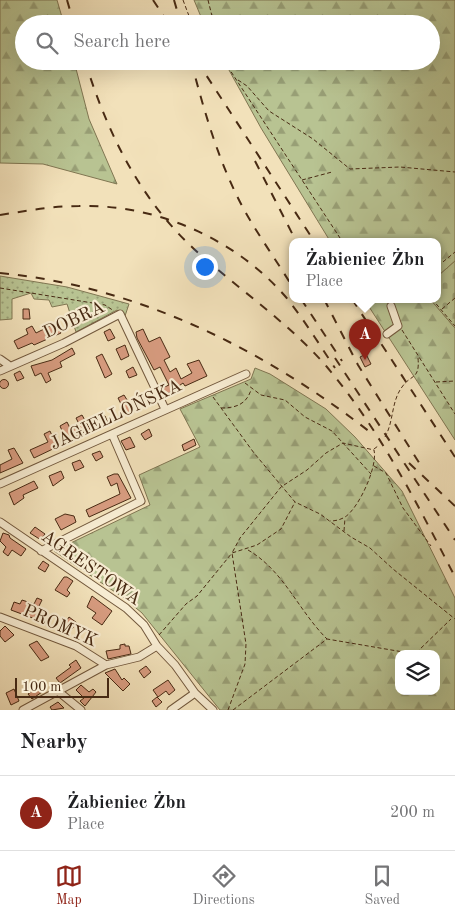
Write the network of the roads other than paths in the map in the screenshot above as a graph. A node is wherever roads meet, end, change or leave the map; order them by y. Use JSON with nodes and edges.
{"nodes":[{"id":1,"x":391,"y":306,"type":"dead end"},
{"id":2,"x":387,"y":334,"type":"dead end"},
{"id":3,"x":0,"y":359,"type":"edge"},
{"id":4,"x":10,"y":366,"type":"junction"},
{"id":5,"x":0,"y":371,"type":"edge"},
{"id":6,"x":242,"y":376,"type":"road end"},
{"id":7,"x":165,"y":409,"type":"junction"},
{"id":8,"x":112,"y":434,"type":"junction"},
{"id":9,"x":0,"y":484,"type":"edge"},
{"id":10,"x":0,"y":522,"type":"edge"},
{"id":11,"x":41,"y":551,"type":"junction"},
{"id":12,"x":0,"y":617,"type":"edge"},
{"id":13,"x":155,"y":643,"type":"junction"},
{"id":14,"x":106,"y":666,"type":"junction"},
{"id":15,"x":59,"y":692,"type":"junction"},
{"id":16,"x":195,"y":692,"type":"junction"},
{"id":17,"x":23,"y":710,"type":"edge"},
{"id":18,"x":81,"y":710,"type":"edge"},
{"id":19,"x":171,"y":710,"type":"edge"},
{"id":20,"x":213,"y":710,"type":"edge"}],
"edges":[{"from":1,"to":2,"type":"street"},
{"from":3,"to":4,"type":"street"},
{"from":4,"to":5,"type":"street","name":"DOBRA"},
{"from":4,"to":7,"type":"street","name":"DOBRA"},
{"from":6,"to":7,"type":"street","name":"JAGIELLOŃSKA"},
{"from":7,"to":8,"type":"street","name":"JAGIELLOŃSKA"},
{"from":8,"to":9,"type":"street","name":"JAGIELLOŃSKA"},
{"from":8,"to":11,"type":"street"},
{"from":10,"to":11,"type":"street","name":"AGRESTOWA"},
{"from":11,"to":13,"type":"street","name":"AGRESTOWA"},
{"from":12,"to":14,"type":"street","name":"PROMYK"},
{"from":13,"to":14,"type":"street"},
{"from":13,"to":16,"type":"street","name":"AGRESTOWA"},
{"from":14,"to":15,"type":"street"},
{"from":15,"to":17,"type":"street"},
{"from":15,"to":18,"type":"street"},
{"from":16,"to":19,"type":"street"},
{"from":16,"to":20,"type":"street","name":"AGRESTOWA"}]}
